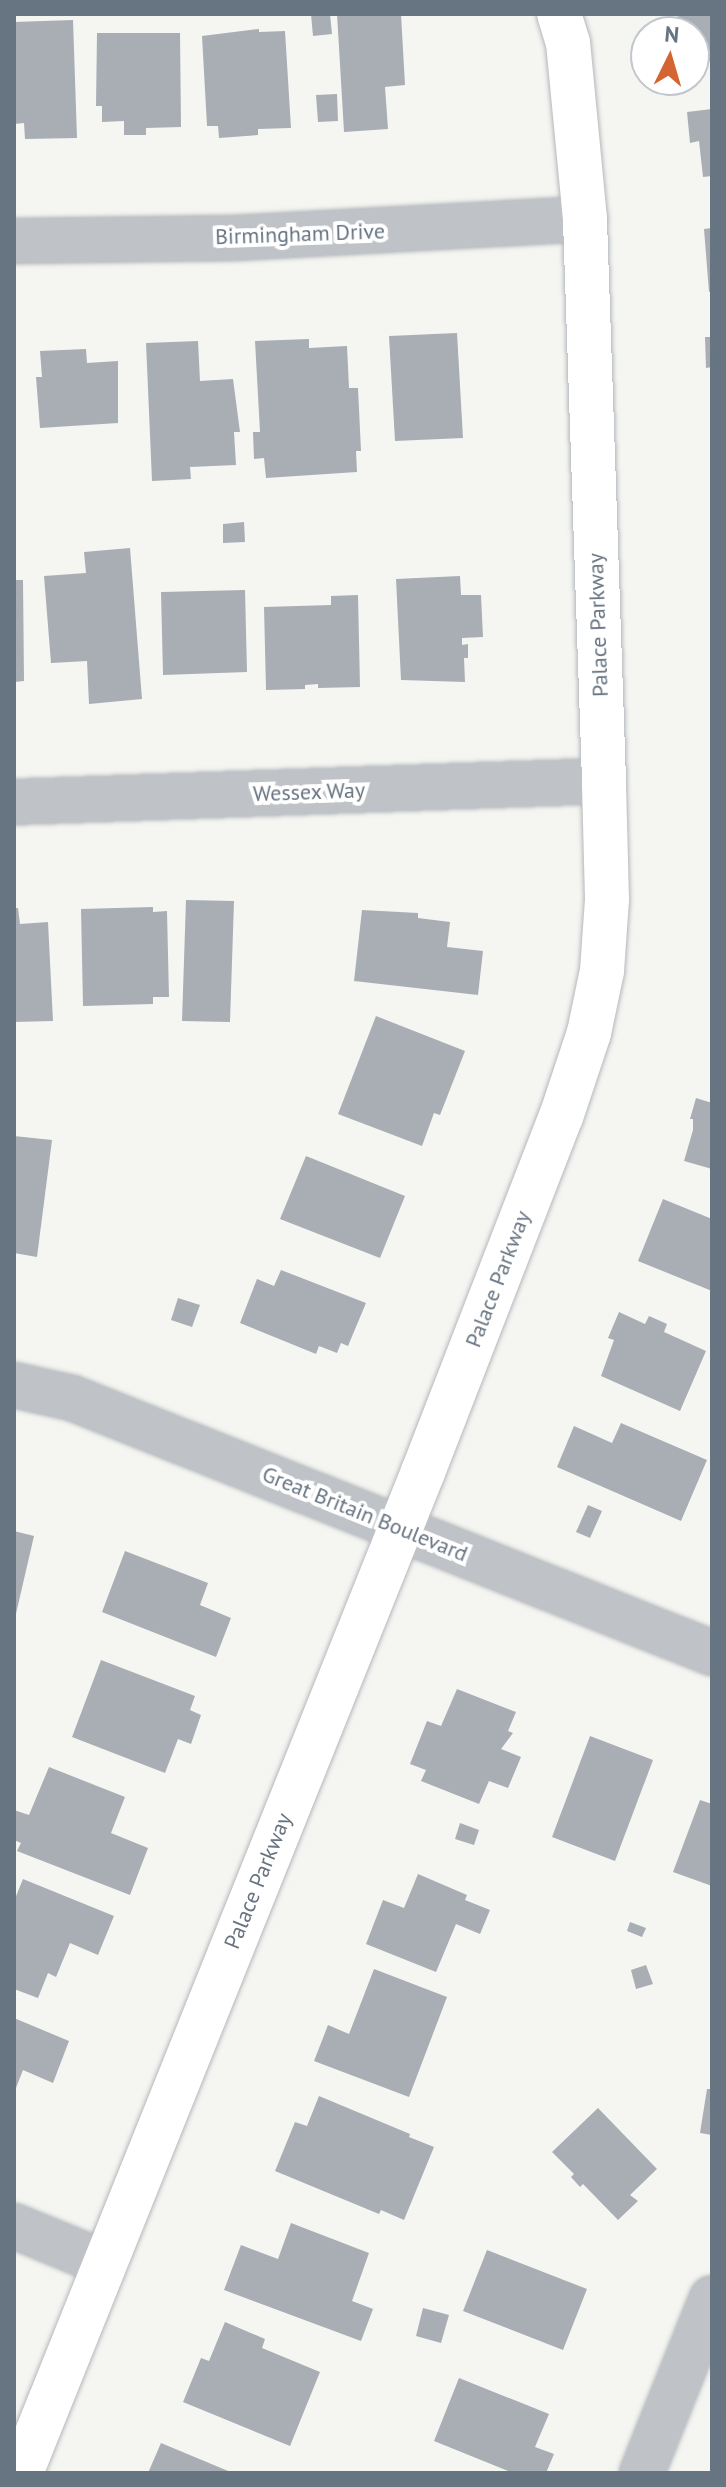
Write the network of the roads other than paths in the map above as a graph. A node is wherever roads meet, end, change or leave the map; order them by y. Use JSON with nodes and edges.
{"nodes":[{"id":1,"x":559,"y":14,"type":"edge"},
{"id":2,"x":585,"y":219,"type":"junction"},
{"id":3,"x":14,"y":241,"type":"edge"},
{"id":4,"x":604,"y":781,"type":"junction"},
{"id":5,"x":14,"y":802,"type":"edge"},
{"id":6,"x":14,"y":1385,"type":"edge"},
{"id":7,"x":402,"y":1527,"type":"junction"},
{"id":8,"x":712,"y":1653,"type":"edge"},
{"id":9,"x":14,"y":2226,"type":"edge"},
{"id":10,"x":104,"y":2263,"type":"junction"},
{"id":11,"x":712,"y":2298,"type":"edge"},
{"id":12,"x":21,"y":2473,"type":"edge"},
{"id":13,"x":642,"y":2473,"type":"edge"}],
"edges":[{"from":1,"to":2,"type":"street","name":"Palace Parkway"},
{"from":2,"to":3,"type":"street","name":"Birmingham Drive"},
{"from":2,"to":4,"type":"street","name":"Palace Parkway"},
{"from":4,"to":5,"type":"street","name":"Wessex Way"},
{"from":4,"to":7,"type":"street","name":"Palace Parkway"},
{"from":6,"to":7,"type":"street","name":"Great Britain Boulevard"},
{"from":7,"to":8,"type":"street","name":"Great Britain Boulevard"},
{"from":7,"to":10,"type":"street","name":"Palace Parkway"},
{"from":9,"to":10,"type":"street"},
{"from":10,"to":12,"type":"street","name":"Palace Parkway"},
{"from":11,"to":13,"type":"street"}]}
